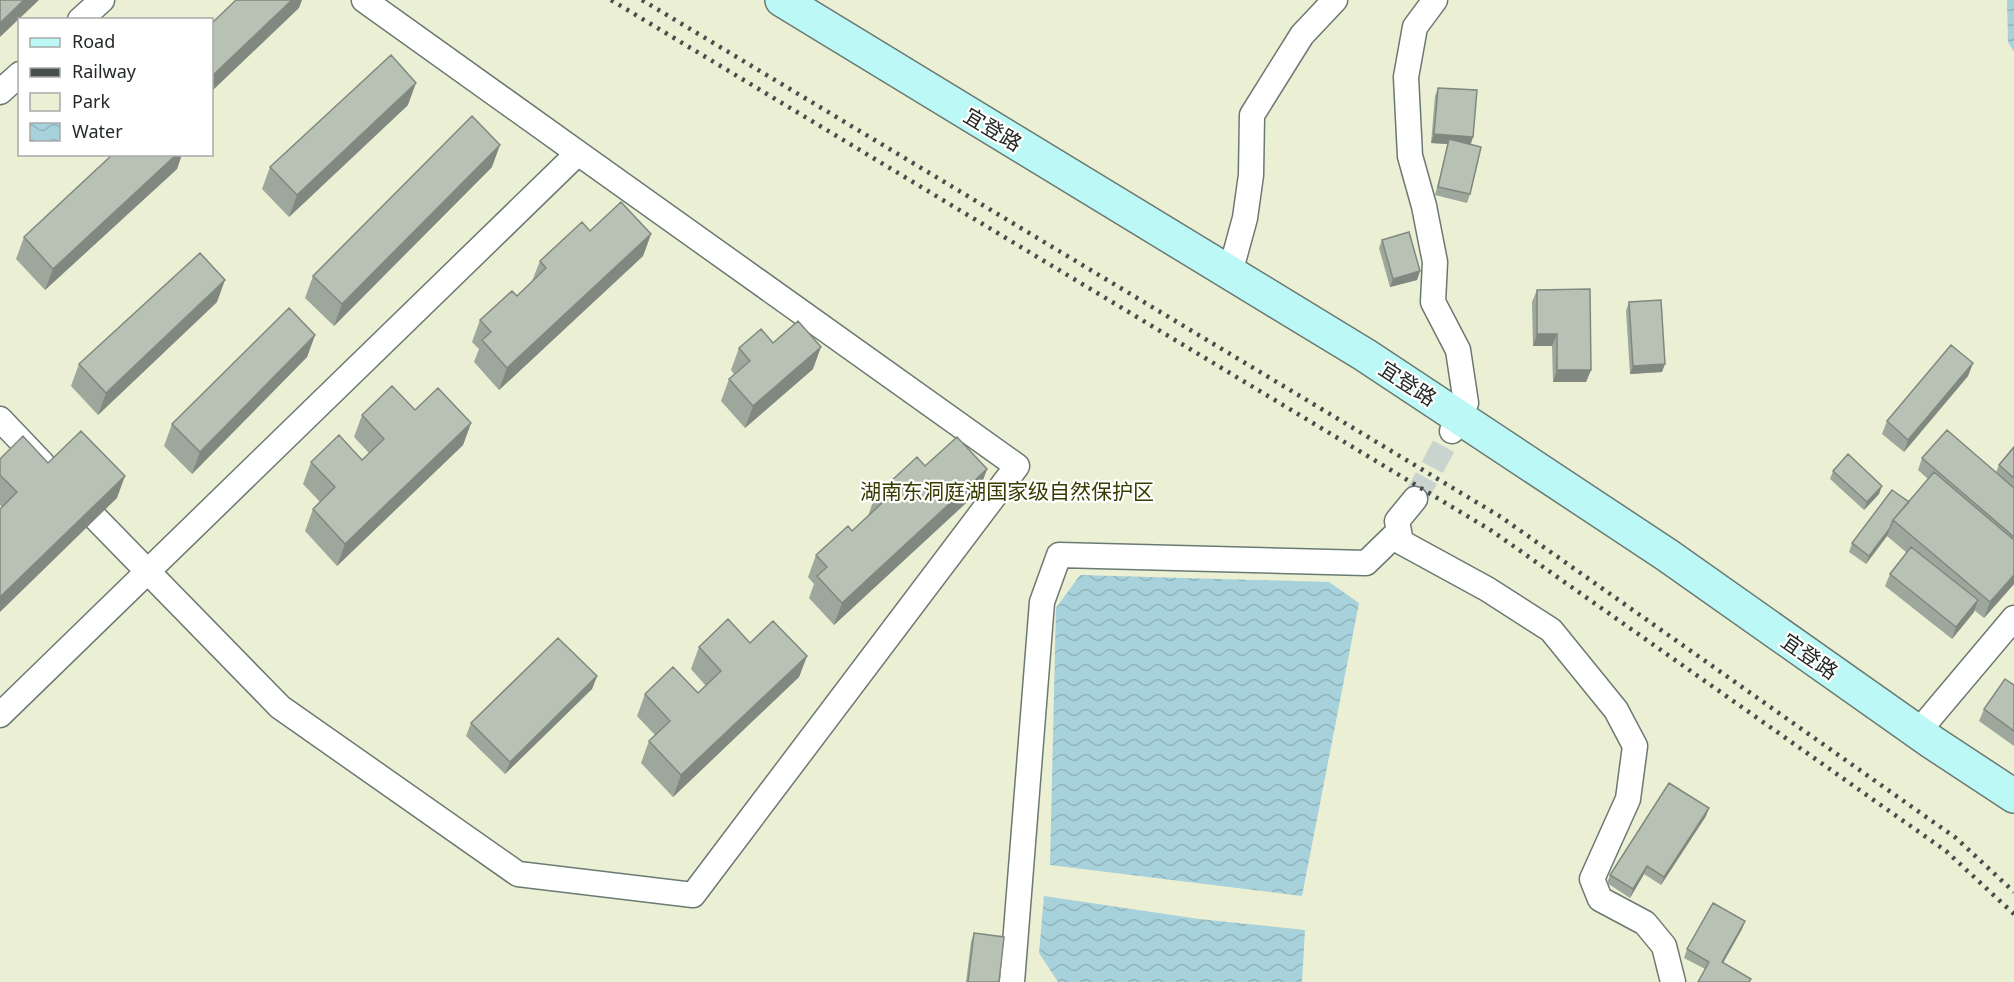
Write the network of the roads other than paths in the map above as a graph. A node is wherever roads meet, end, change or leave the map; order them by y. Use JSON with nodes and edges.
{"nodes":[{"id":1,"x":102,"y":0,"type":"edge"},
{"id":2,"x":364,"y":0,"type":"edge"},
{"id":3,"x":782,"y":0,"type":"edge"},
{"id":4,"x":1335,"y":0,"type":"edge"},
{"id":5,"x":1435,"y":0,"type":"edge"},
{"id":6,"x":82,"y":18,"type":"edge"},
{"id":7,"x":18,"y":76,"type":"edge"},
{"id":8,"x":0,"y":92,"type":"edge"},
{"id":9,"x":578,"y":153,"type":"junction"},
{"id":10,"x":1230,"y":273,"type":"junction"},
{"id":11,"x":0,"y":419,"type":"edge"},
{"id":12,"x":1456,"y":424,"type":"junction"},
{"id":13,"x":1415,"y":499,"type":"tunnel mouth"},
{"id":14,"x":1399,"y":531,"type":"junction"},
{"id":15,"x":147,"y":571,"type":"junction"},
{"id":16,"x":2014,"y":618,"type":"edge"},
{"id":17,"x":0,"y":715,"type":"edge"},
{"id":18,"x":1918,"y":732,"type":"junction"},
{"id":19,"x":2014,"y":796,"type":"edge"},
{"id":20,"x":1012,"y":982,"type":"edge"},
{"id":21,"x":1673,"y":982,"type":"edge"}],
"edges":[{"from":1,"to":6,"type":"street"},
{"from":2,"to":9,"type":"street"},
{"from":3,"to":10,"type":"street","name":"宜登路"},
{"from":4,"to":10,"type":"street"},
{"from":5,"to":12,"type":"street"},
{"from":7,"to":8,"type":"street"},
{"from":9,"to":15,"type":"street"},
{"from":9,"to":15,"type":"street"},
{"from":10,"to":12,"type":"street","name":"宜登路"},
{"from":11,"to":15,"type":"street"},
{"from":12,"to":18,"type":"street","name":"宜登路"},
{"from":13,"to":14,"type":"street"},
{"from":14,"to":20,"type":"street"},
{"from":14,"to":21,"type":"street"},
{"from":15,"to":17,"type":"street"},
{"from":16,"to":18,"type":"street"},
{"from":18,"to":19,"type":"street","name":"宜登路"}]}
